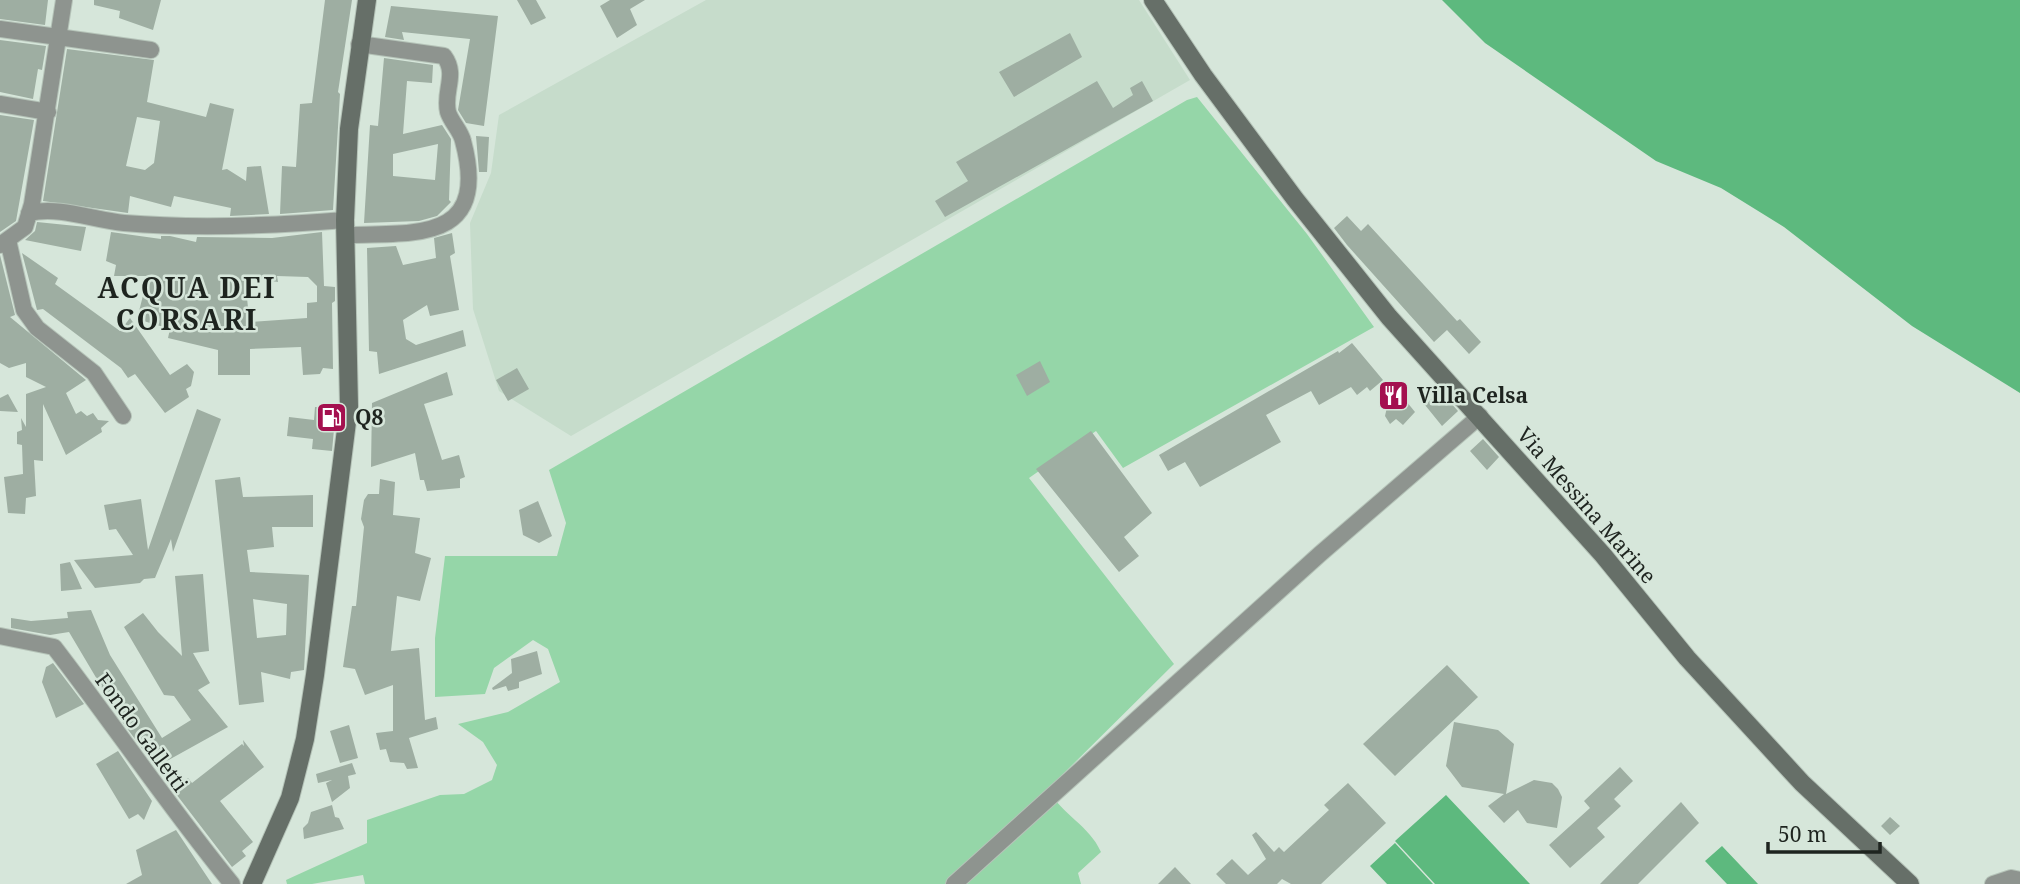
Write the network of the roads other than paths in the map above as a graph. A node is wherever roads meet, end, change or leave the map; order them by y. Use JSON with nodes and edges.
{"nodes":[{"id":1,"x":64,"y":0,"type":"edge"},
{"id":2,"x":368,"y":0,"type":"edge"},
{"id":3,"x":1153,"y":0,"type":"edge"},
{"id":4,"x":0,"y":29,"type":"edge"},
{"id":5,"x":59,"y":37,"type":"junction"},
{"id":6,"x":359,"y":44,"type":"junction"},
{"id":7,"x":151,"y":50,"type":"dead end"},
{"id":8,"x":0,"y":104,"type":"edge"},
{"id":9,"x":47,"y":112,"type":"junction"},
{"id":10,"x":29,"y":213,"type":"junction"},
{"id":11,"x":346,"y":228,"type":"junction"},
{"id":12,"x":4,"y":242,"type":"edge"},
{"id":13,"x":123,"y":416,"type":"dead end"},
{"id":14,"x":1480,"y":416,"type":"junction"},
{"id":15,"x":0,"y":636,"type":"edge"},
{"id":16,"x":2020,"y":880,"type":"edge"},
{"id":17,"x":232,"y":884,"type":"edge"},
{"id":18,"x":252,"y":884,"type":"edge"},
{"id":19,"x":954,"y":884,"type":"edge"},
{"id":20,"x":1910,"y":884,"type":"edge"},
{"id":21,"x":1993,"y":884,"type":"edge"}],
"edges":[{"from":1,"to":5,"type":"street"},
{"from":2,"to":6,"type":"main road"},
{"from":3,"to":14,"type":"main road","name":"Via Messina Marine"},
{"from":4,"to":5,"type":"street"},
{"from":5,"to":7,"type":"street"},
{"from":5,"to":9,"type":"street"},
{"from":6,"to":11,"type":"main road"},
{"from":6,"to":11,"type":"street"},
{"from":8,"to":9,"type":"street"},
{"from":9,"to":10,"type":"street"},
{"from":10,"to":11,"type":"street"},
{"from":10,"to":12,"type":"street"},
{"from":11,"to":18,"type":"main road"},
{"from":12,"to":13,"type":"street"},
{"from":14,"to":19,"type":"street"},
{"from":14,"to":20,"type":"main road","name":"Via Messina Marine"},
{"from":15,"to":17,"type":"street","name":"Fondo Galletti"},
{"from":16,"to":21,"type":"street"}]}
